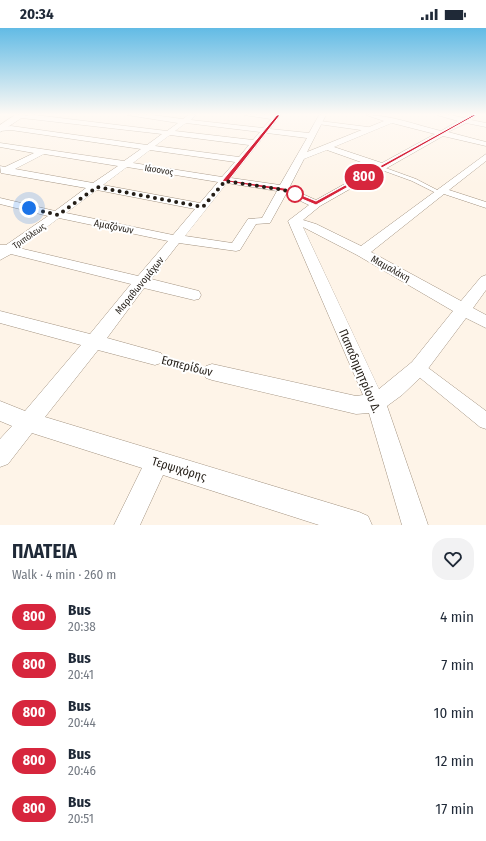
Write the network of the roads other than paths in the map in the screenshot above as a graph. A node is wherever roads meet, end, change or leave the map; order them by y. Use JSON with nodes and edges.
{"nodes":[{"id":1,"x":67,"y":138,"type":"edge"},
{"id":2,"x":79,"y":138,"type":"edge"},
{"id":3,"x":162,"y":138,"type":"edge"},
{"id":4,"x":214,"y":138,"type":"edge"},
{"id":5,"x":259,"y":138,"type":"edge"},
{"id":6,"x":311,"y":138,"type":"edge"},
{"id":7,"x":348,"y":138,"type":"edge"},
{"id":8,"x":433,"y":138,"type":"edge"},
{"id":9,"x":463,"y":138,"type":"edge"},
{"id":10,"x":255,"y":143,"type":"junction"},
{"id":11,"x":486,"y":144,"type":"edge"},
{"id":12,"x":0,"y":145,"type":"edge"},
{"id":13,"x":150,"y":147,"type":"junction"},
{"id":14,"x":328,"y":147,"type":"junction"},
{"id":15,"x":42,"y":152,"type":"junction"},
{"id":16,"x":302,"y":157,"type":"junction"},
{"id":17,"x":486,"y":157,"type":"edge"},
{"id":18,"x":240,"y":160,"type":"junction"},
{"id":19,"x":126,"y":165,"type":"junction"},
{"id":20,"x":382,"y":168,"type":"junction"},
{"id":21,"x":2,"y":171,"type":"edge"},
{"id":22,"x":225,"y":181,"type":"junction"},
{"id":23,"x":97,"y":187,"type":"junction"},
{"id":24,"x":284,"y":190,"type":"junction"},
{"id":25,"x":442,"y":192,"type":"junction"},
{"id":26,"x":0,"y":201,"type":"edge"},
{"id":27,"x":316,"y":204,"type":"junction"},
{"id":28,"x":486,"y":204,"type":"edge"},
{"id":29,"x":203,"y":207,"type":"junction"},
{"id":30,"x":58,"y":215,"type":"junction"},
{"id":31,"x":294,"y":221,"type":"junction"},
{"id":32,"x":176,"y":239,"type":"junction"},
{"id":33,"x":3,"y":251,"type":"edge"},
{"id":34,"x":362,"y":252,"type":"junction"},
{"id":35,"x":486,"y":280,"type":"edge"},
{"id":36,"x":140,"y":283,"type":"junction"},
{"id":37,"x":194,"y":295,"type":"dead end"},
{"id":38,"x":464,"y":308,"type":"junction"},
{"id":39,"x":0,"y":317,"type":"edge"},
{"id":40,"x":486,"y":322,"type":"edge"},
{"id":41,"x":94,"y":342,"type":"junction"},
{"id":42,"x":155,"y":358,"type":"road end"},
{"id":43,"x":418,"y":368,"type":"junction"},
{"id":44,"x":212,"y":372,"type":"road end"},
{"id":45,"x":376,"y":403,"type":"junction"},
{"id":46,"x":0,"y":411,"type":"edge"},
{"id":47,"x":486,"y":421,"type":"edge"},
{"id":48,"x":28,"y":422,"type":"junction"},
{"id":49,"x":0,"y":456,"type":"edge"},
{"id":50,"x":157,"y":462,"type":"junction"},
{"id":51,"x":126,"y":525,"type":"edge"},
{"id":52,"x":359,"y":525,"type":"edge"},
{"id":53,"x":415,"y":525,"type":"edge"}],
"edges":[{"from":1,"to":15,"type":"street"},
{"from":2,"to":13,"type":"street"},
{"from":3,"to":13,"type":"street","name":"Τριπόλεως"},
{"from":4,"to":10,"type":"street"},
{"from":5,"to":10,"type":"street","name":"Μαραθωνομάχων"},
{"from":6,"to":16,"type":"street"},
{"from":7,"to":14,"type":"street"},
{"from":8,"to":20,"type":"street"},
{"from":9,"to":11,"type":"street"},
{"from":10,"to":18,"type":"street","name":"Μαραθωνομάχων"},
{"from":12,"to":15,"type":"street","name":"Ιάσονος"},
{"from":13,"to":18,"type":"street"},
{"from":13,"to":19,"type":"street","name":"Τριπόλεως"},
{"from":14,"to":16,"type":"street"},
{"from":14,"to":20,"type":"street"},
{"from":15,"to":19,"type":"street","name":"Ιάσονος"},
{"from":15,"to":21,"type":"street"},
{"from":16,"to":24,"type":"street"},
{"from":17,"to":25,"type":"street"},
{"from":18,"to":22,"type":"street","name":"Μαραθωνομάχων"},
{"from":19,"to":22,"type":"street","name":"Ιάσονος"},
{"from":19,"to":23,"type":"street","name":"Τριπόλεως"},
{"from":20,"to":25,"type":"lane"},
{"from":20,"to":27,"type":"street"},
{"from":21,"to":23,"type":"street"},
{"from":22,"to":24,"type":"street","name":"Ιάσονος"},
{"from":22,"to":29,"type":"street","name":"Μαραθωνομάχων"},
{"from":23,"to":29,"type":"street"},
{"from":23,"to":30,"type":"street","name":"Τριπόλεως"},
{"from":24,"to":27,"type":"street","name":"Ιάσονος"},
{"from":24,"to":32,"type":"street","name":"Αμαζόνων"},
{"from":25,"to":28,"type":"street"},
{"from":25,"to":34,"type":"street"},
{"from":26,"to":30,"type":"street","name":"Αμαζόνων"},
{"from":27,"to":31,"type":"street"},
{"from":29,"to":32,"type":"street","name":"Μαραθωνομάχων"},
{"from":30,"to":32,"type":"street","name":"Αμαζόνων"},
{"from":30,"to":33,"type":"street","name":"Τριπόλεως"},
{"from":31,"to":34,"type":"street","name":"Μαμαλάκη"},
{"from":31,"to":45,"type":"street","name":"Παπαδημητρίου Δ."},
{"from":32,"to":36,"type":"street","name":"Μαραθωνομάχων"},
{"from":33,"to":36,"type":"street"},
{"from":34,"to":38,"type":"street","name":"Μαμαλάκη"},
{"from":35,"to":38,"type":"street"},
{"from":36,"to":37,"type":"street"},
{"from":36,"to":41,"type":"street","name":"Μαραθωνομάχων"},
{"from":38,"to":40,"type":"street","name":"Μαμαλάκη"},
{"from":38,"to":43,"type":"street"},
{"from":39,"to":41,"type":"street","name":"Εσπερίδων"},
{"from":41,"to":42,"type":"street","name":"Εσπερίδων"},
{"from":41,"to":48,"type":"street","name":"Μαραθωνομάχων"},
{"from":43,"to":45,"type":"street"},
{"from":43,"to":47,"type":"street"},
{"from":44,"to":45,"type":"street","name":"Εσπερίδων"},
{"from":45,"to":53,"type":"street","name":"Παπαδημητρίου Δ."},
{"from":46,"to":48,"type":"street","name":"Τερψιχόρης"},
{"from":48,"to":49,"type":"street","name":"Μαραθωνομάχων"},
{"from":48,"to":50,"type":"street","name":"Τερψιχόρης"},
{"from":50,"to":51,"type":"street"},
{"from":50,"to":52,"type":"street","name":"Τερψιχόρης"}]}
